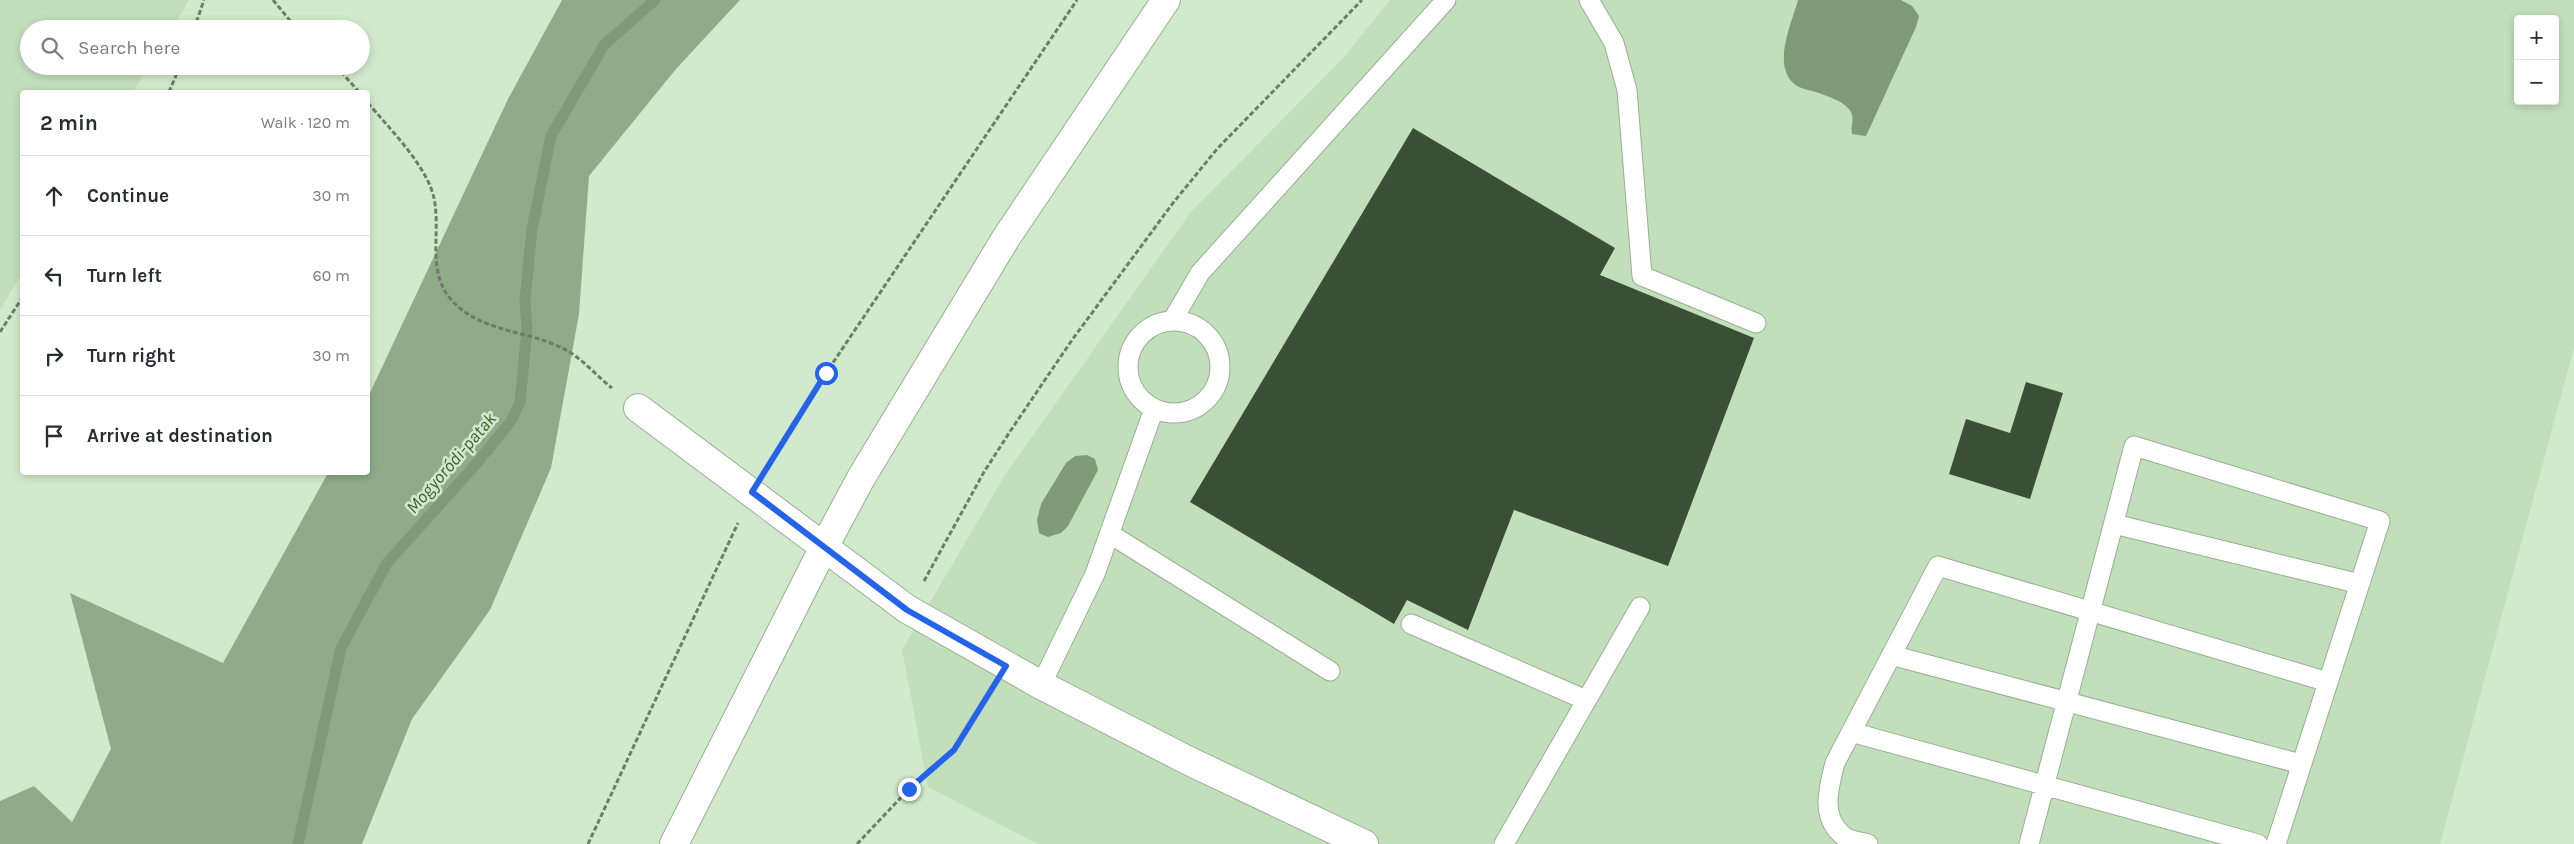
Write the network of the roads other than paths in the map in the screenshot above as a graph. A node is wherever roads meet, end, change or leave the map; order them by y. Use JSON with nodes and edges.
{"nodes":[{"id":1,"x":1166,"y":0,"type":"edge"},
{"id":2,"x":1446,"y":0,"type":"edge"},
{"id":3,"x":1590,"y":0,"type":"edge"},
{"id":4,"x":1172,"y":321,"type":"junction"},
{"id":5,"x":1756,"y":323,"type":"dead end"},
{"id":6,"x":638,"y":408,"type":"road end"},
{"id":7,"x":1154,"y":409,"type":"junction"},
{"id":8,"x":2114,"y":524,"type":"junction"},
{"id":9,"x":1110,"y":534,"type":"junction"},
{"id":10,"x":824,"y":547,"type":"junction"},
{"id":11,"x":2360,"y":584,"type":"junction"},
{"id":12,"x":1640,"y":608,"type":"dead end"},
{"id":13,"x":2091,"y":612,"type":"junction"},
{"id":14,"x":1411,"y":624,"type":"dead end"},
{"id":15,"x":1891,"y":655,"type":"junction"},
{"id":16,"x":1330,"y":671,"type":"dead end"},
{"id":17,"x":2328,"y":682,"type":"junction"},
{"id":18,"x":1041,"y":685,"type":"junction"},
{"id":19,"x":1586,"y":700,"type":"junction"},
{"id":20,"x":2067,"y":702,"type":"junction"},
{"id":21,"x":1851,"y":732,"type":"junction"},
{"id":22,"x":2301,"y":764,"type":"junction"},
{"id":23,"x":2045,"y":785,"type":"junction"},
{"id":24,"x":674,"y":844,"type":"edge"},
{"id":25,"x":1364,"y":844,"type":"edge"},
{"id":26,"x":1504,"y":844,"type":"edge"},
{"id":27,"x":1868,"y":844,"type":"edge"},
{"id":28,"x":2029,"y":844,"type":"edge"},
{"id":29,"x":2258,"y":844,"type":"edge"},
{"id":30,"x":2276,"y":844,"type":"edge"}],
"edges":[{"from":1,"to":10,"type":"main road"},
{"from":2,"to":4,"type":"lane"},
{"from":3,"to":5,"type":"lane"},
{"from":4,"to":7,"type":"lane"},
{"from":4,"to":7,"type":"lane"},
{"from":6,"to":10,"type":"main road"},
{"from":7,"to":9,"type":"lane"},
{"from":8,"to":11,"type":"lane"},
{"from":8,"to":11,"type":"lane"},
{"from":8,"to":13,"type":"lane"},
{"from":9,"to":16,"type":"lane"},
{"from":9,"to":18,"type":"lane"},
{"from":10,"to":18,"type":"main road"},
{"from":10,"to":24,"type":"main road"},
{"from":11,"to":17,"type":"lane"},
{"from":12,"to":19,"type":"lane"},
{"from":13,"to":15,"type":"lane"},
{"from":13,"to":17,"type":"lane"},
{"from":13,"to":20,"type":"lane"},
{"from":14,"to":19,"type":"lane"},
{"from":15,"to":20,"type":"lane"},
{"from":15,"to":21,"type":"lane"},
{"from":17,"to":22,"type":"lane"},
{"from":18,"to":25,"type":"main road"},
{"from":19,"to":26,"type":"lane"},
{"from":20,"to":22,"type":"lane"},
{"from":20,"to":23,"type":"lane"},
{"from":21,"to":23,"type":"lane"},
{"from":21,"to":27,"type":"lane"},
{"from":22,"to":30,"type":"lane"},
{"from":23,"to":28,"type":"lane"},
{"from":23,"to":29,"type":"lane"}]}
